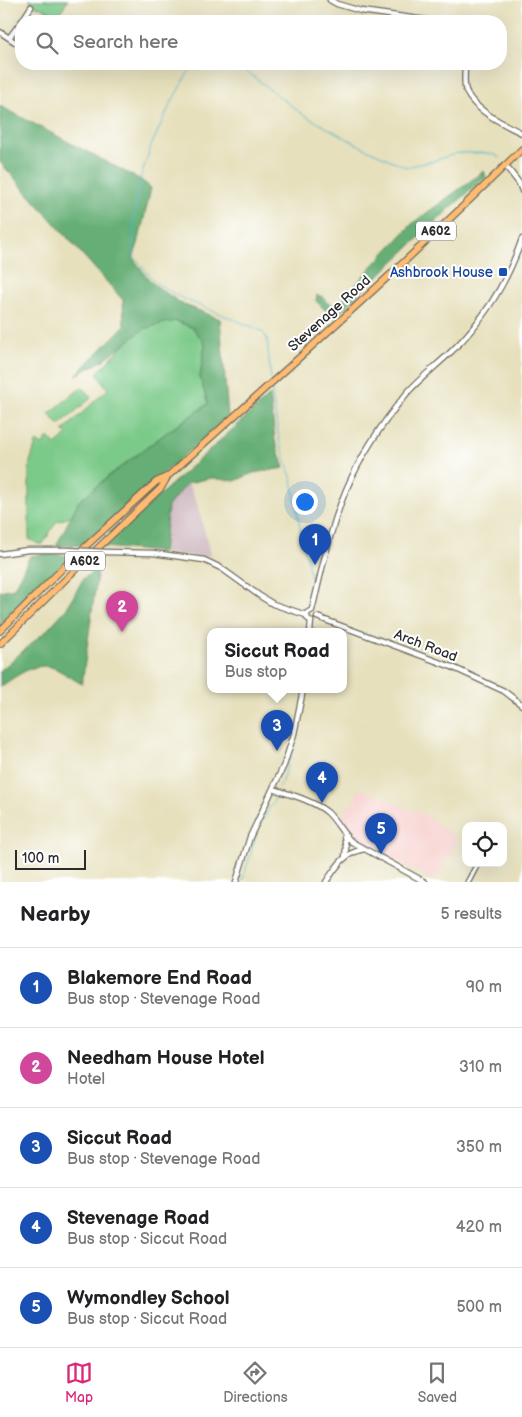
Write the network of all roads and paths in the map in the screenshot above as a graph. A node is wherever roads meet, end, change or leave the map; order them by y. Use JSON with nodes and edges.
{"nodes":[{"id":1,"x":330,"y":0,"type":"edge"},
{"id":2,"x":31,"y":7,"type":"dead end"},
{"id":3,"x":26,"y":15,"type":"edge"},
{"id":4,"x":390,"y":15,"type":"edge"},
{"id":5,"x":15,"y":30,"type":"edge"},
{"id":6,"x":2,"y":33,"type":"edge"},
{"id":7,"x":9,"y":38,"type":"junction"},
{"id":8,"x":0,"y":40,"type":"edge"},
{"id":9,"x":15,"y":42,"type":"edge"},
{"id":10,"x":465,"y":70,"type":"edge"},
{"id":11,"x":522,"y":133,"type":"edge"},
{"id":12,"x":522,"y":149,"type":"edge"},
{"id":13,"x":505,"y":165,"type":"junction"},
{"id":14,"x":522,"y":191,"type":"edge"},
{"id":15,"x":522,"y":240,"type":"edge"},
{"id":16,"x":168,"y":476,"type":"junction"},
{"id":17,"x":0,"y":554,"type":"edge"},
{"id":18,"x":312,"y":610,"type":"junction"},
{"id":19,"x":306,"y":615,"type":"junction"},
{"id":20,"x":317,"y":617,"type":"junction"},
{"id":21,"x":311,"y":621,"type":"junction"},
{"id":22,"x":310,"y":628,"type":"edge"},
{"id":23,"x":347,"y":628,"type":"edge"},
{"id":24,"x":347,"y":628,"type":"edge"},
{"id":25,"x":0,"y":631,"type":"edge"},
{"id":26,"x":0,"y":644,"type":"edge"},
{"id":27,"x":302,"y":693,"type":"edge"},
{"id":28,"x":522,"y":705,"type":"edge"},
{"id":29,"x":273,"y":789,"type":"junction"},
{"id":30,"x":344,"y":835,"type":"junction"},
{"id":31,"x":364,"y":848,"type":"junction"},
{"id":32,"x":345,"y":857,"type":"junction"},
{"id":33,"x":476,"y":867,"type":"edge"},
{"id":34,"x":236,"y":882,"type":"edge"},
{"id":35,"x":326,"y":882,"type":"edge"},
{"id":36,"x":425,"y":882,"type":"edge"},
{"id":37,"x":468,"y":882,"type":"edge"}],
"edges":[{"from":1,"to":4,"type":"street"},
{"from":2,"to":3,"type":"street"},
{"from":5,"to":7,"type":"street"},
{"from":6,"to":7,"type":"street"},
{"from":6,"to":8,"type":"street"},
{"from":7,"to":9,"type":"street"},
{"from":10,"to":11,"type":"street"},
{"from":12,"to":13,"type":"main road","name":"Stevenage Road","number":"A602"},
{"from":13,"to":14,"type":"street"},
{"from":13,"to":16,"type":"main road","name":"Stevenage Road","number":"A602"},
{"from":15,"to":18,"type":"street"},
{"from":16,"to":25,"type":"main road","number":"A602"},
{"from":16,"to":26,"type":"main road","number":"A602"},
{"from":17,"to":19,"type":"street","bridge":true},
{"from":18,"to":19,"type":"street"},
{"from":18,"to":20,"type":"street"},
{"from":19,"to":21,"type":"street"},
{"from":20,"to":21,"type":"street"},
{"from":20,"to":23,"type":"street","name":"Arch Road"},
{"from":21,"to":22,"type":"street"},
{"from":24,"to":28,"type":"street","name":"Arch Road"},
{"from":27,"to":29,"type":"street"},
{"from":29,"to":30,"type":"street"},
{"from":29,"to":34,"type":"street"},
{"from":30,"to":31,"type":"street"},
{"from":30,"to":32,"type":"street"},
{"from":31,"to":32,"type":"street"},
{"from":31,"to":36,"type":"street"},
{"from":32,"to":35,"type":"street"},
{"from":33,"to":37,"type":"street"}]}
